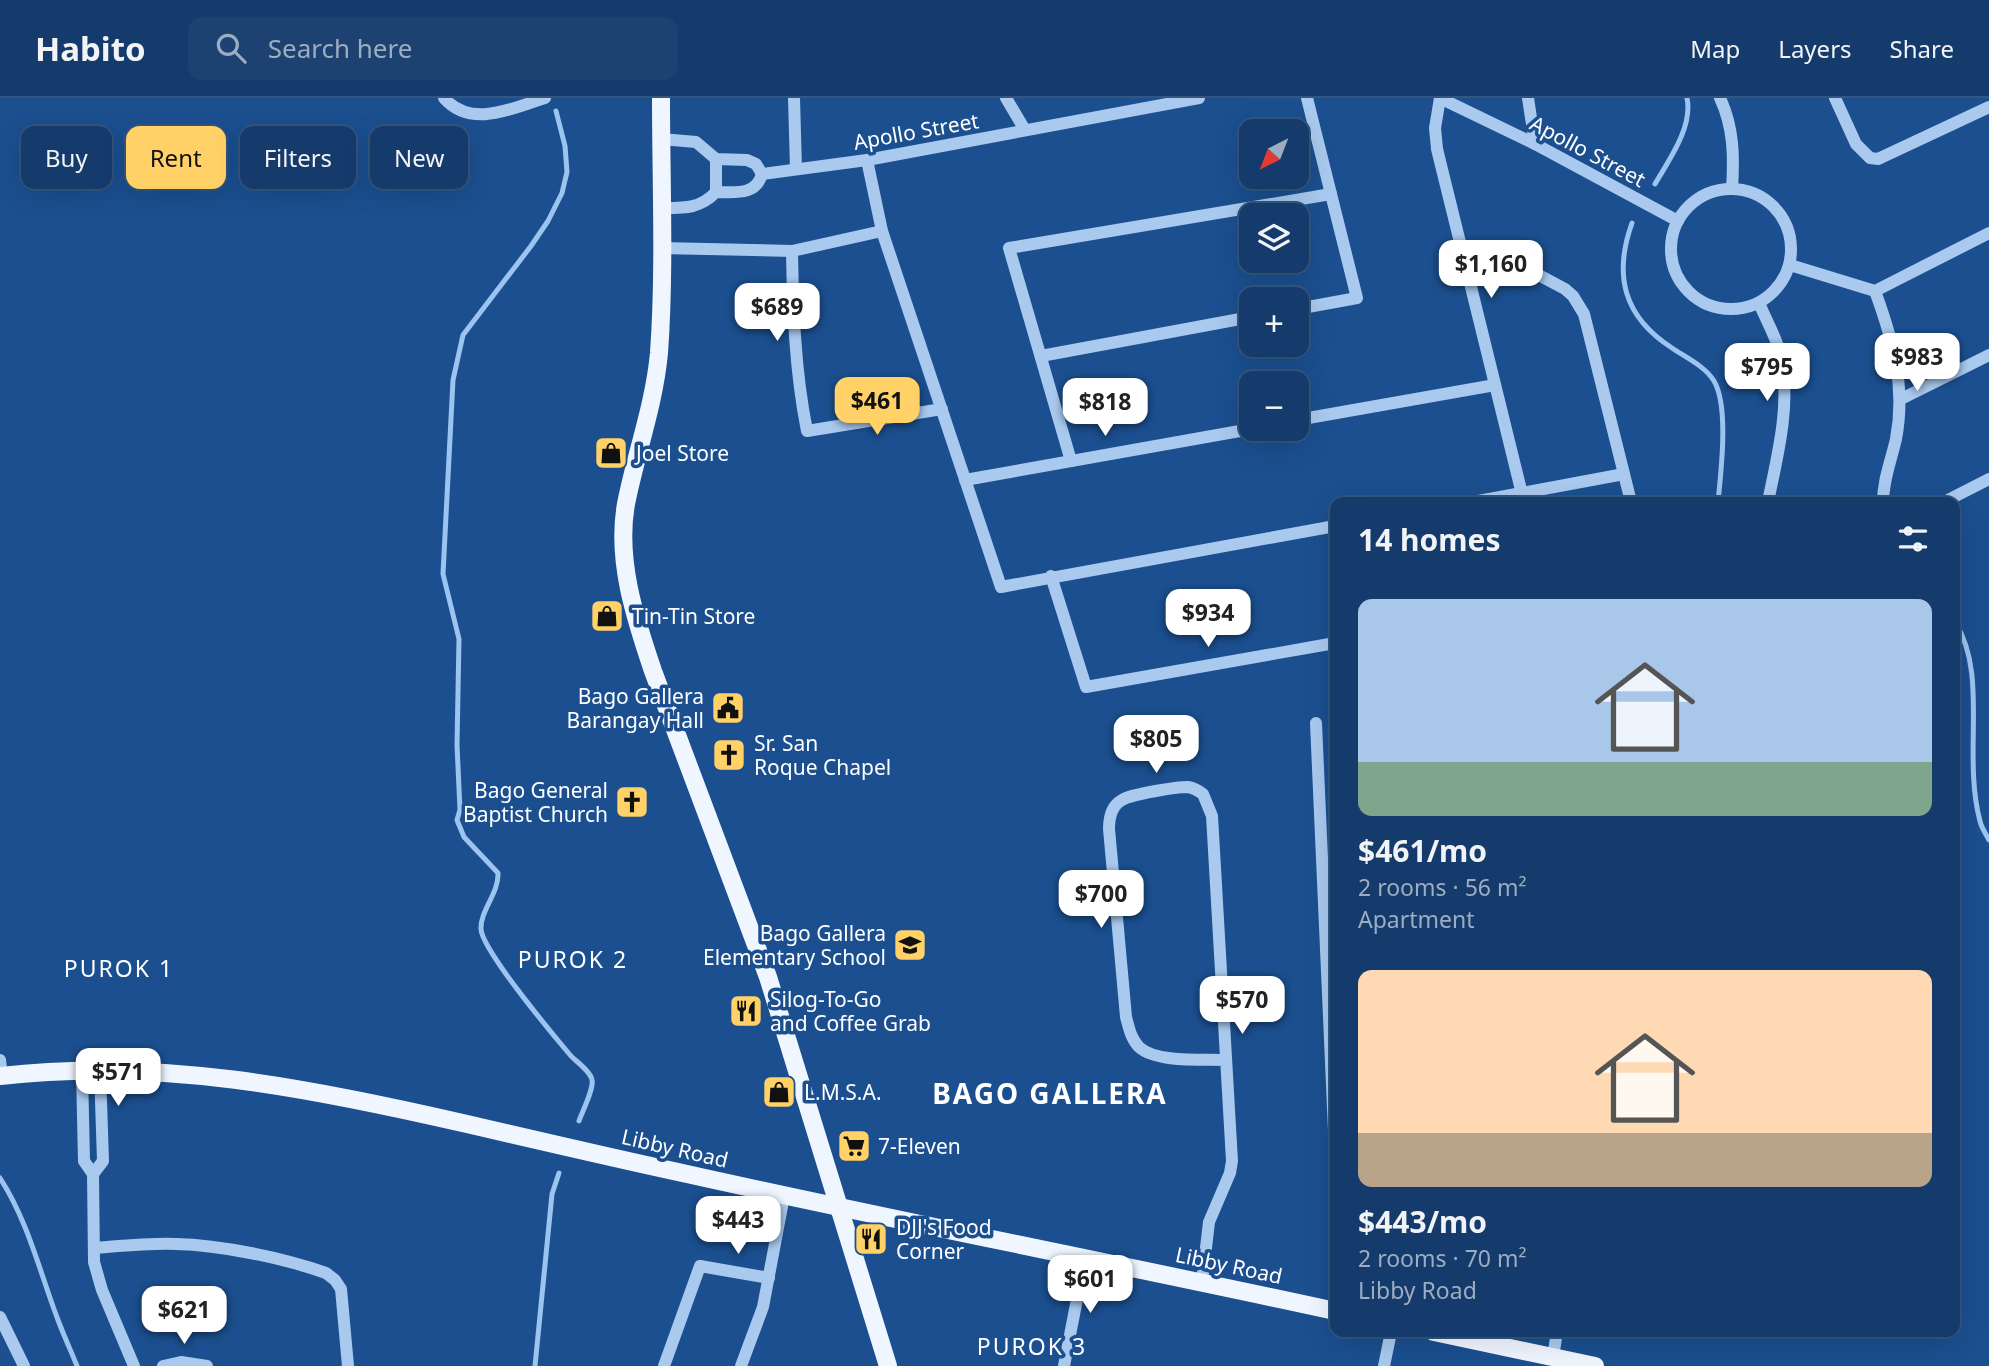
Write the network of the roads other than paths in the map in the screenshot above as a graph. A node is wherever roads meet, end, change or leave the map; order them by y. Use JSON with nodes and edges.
{"nodes":[{"id":1,"x":444,"y":98,"type":"edge"},
{"id":2,"x":545,"y":98,"type":"edge"},
{"id":3,"x":661,"y":98,"type":"edge"},
{"id":4,"x":794,"y":98,"type":"edge"},
{"id":5,"x":1006,"y":98,"type":"edge"},
{"id":6,"x":1116,"y":98,"type":"edge"},
{"id":7,"x":1199,"y":98,"type":"edge"},
{"id":8,"x":1307,"y":98,"type":"edge"},
{"id":9,"x":1440,"y":98,"type":"edge"},
{"id":10,"x":1528,"y":98,"type":"edge"},
{"id":11,"x":1720,"y":98,"type":"edge"},
{"id":12,"x":1835,"y":98,"type":"edge"},
{"id":13,"x":1989,"y":107,"type":"edge"},
{"id":14,"x":1117,"y":113,"type":"junction"},
{"id":15,"x":1025,"y":130,"type":"junction"},
{"id":16,"x":661,"y":139,"type":"junction"},
{"id":17,"x":1535,"y":144,"type":"junction"},
{"id":18,"x":716,"y":159,"type":"junction"},
{"id":19,"x":867,"y":160,"type":"junction"},
{"id":20,"x":796,"y":169,"type":"junction"},
{"id":21,"x":762,"y":174,"type":"junction"},
{"id":22,"x":1732,"y":189,"type":"junction"},
{"id":23,"x":716,"y":192,"type":"junction"},
{"id":24,"x":1331,"y":194,"type":"junction"},
{"id":25,"x":661,"y":208,"type":"junction"},
{"id":26,"x":1678,"y":221,"type":"junction"},
{"id":27,"x":883,"y":231,"type":"junction"},
{"id":28,"x":1989,"y":233,"type":"edge"},
{"id":29,"x":661,"y":248,"type":"junction"},
{"id":30,"x":792,"y":251,"type":"junction"},
{"id":31,"x":1462,"y":255,"type":"junction"},
{"id":32,"x":1790,"y":265,"type":"junction"},
{"id":33,"x":1875,"y":291,"type":"junction"},
{"id":34,"x":1759,"y":303,"type":"junction"},
{"id":35,"x":1309,"y":307,"type":"edge"},
{"id":36,"x":1239,"y":319,"type":"edge"},
{"id":37,"x":1989,"y":355,"type":"edge"},
{"id":38,"x":1041,"y":356,"type":"junction"},
{"id":39,"x":1495,"y":385,"type":"junction"},
{"id":40,"x":1901,"y":399,"type":"junction"},
{"id":41,"x":942,"y":409,"type":"junction"},
{"id":42,"x":1309,"y":419,"type":"edge"},
{"id":43,"x":1239,"y":431,"type":"edge"},
{"id":44,"x":1071,"y":461,"type":"junction"},
{"id":45,"x":1624,"y":474,"type":"junction"},
{"id":46,"x":1989,"y":479,"type":"edge"},
{"id":47,"x":965,"y":480,"type":"junction"},
{"id":48,"x":1523,"y":497,"type":"edge"},
{"id":49,"x":1527,"y":497,"type":"edge"},
{"id":50,"x":1630,"y":497,"type":"edge"},
{"id":51,"x":1769,"y":497,"type":"edge"},
{"id":52,"x":1883,"y":497,"type":"edge"},
{"id":53,"x":1954,"y":497,"type":"edge"},
{"id":54,"x":1330,"y":527,"type":"edge"},
{"id":55,"x":1051,"y":576,"type":"junction"},
{"id":56,"x":1330,"y":644,"type":"edge"},
{"id":57,"x":1317,"y":723,"type":"dead end"},
{"id":58,"x":1330,"y":1034,"type":"edge"},
{"id":59,"x":1226,"y":1060,"type":"junction"},
{"id":60,"x":1,"y":1071,"type":"edge"},
{"id":61,"x":91,"y":1071,"type":"junction"},
{"id":62,"x":93,"y":1174,"type":"junction"},
{"id":63,"x":784,"y":1196,"type":"junction"},
{"id":64,"x":840,"y":1208,"type":"junction"},
{"id":65,"x":94,"y":1248,"type":"junction"},
{"id":66,"x":1085,"y":1258,"type":"junction"},
{"id":67,"x":769,"y":1278,"type":"junction"},
{"id":68,"x":1202,"y":1282,"type":"junction"},
{"id":69,"x":1330,"y":1310,"type":"edge"},
{"id":70,"x":0,"y":1317,"type":"edge"},
{"id":71,"x":1390,"y":1337,"type":"edge"},
{"id":72,"x":1486,"y":1337,"type":"edge"},
{"id":73,"x":1556,"y":1337,"type":"edge"},
{"id":74,"x":1553,"y":1357,"type":"junction"},
{"id":75,"x":24,"y":1366,"type":"edge"},
{"id":76,"x":134,"y":1366,"type":"edge"},
{"id":77,"x":163,"y":1366,"type":"edge"},
{"id":78,"x":207,"y":1366,"type":"edge"},
{"id":79,"x":348,"y":1366,"type":"edge"},
{"id":80,"x":664,"y":1366,"type":"edge"},
{"id":81,"x":741,"y":1366,"type":"edge"},
{"id":82,"x":888,"y":1366,"type":"edge"},
{"id":83,"x":1064,"y":1366,"type":"edge"},
{"id":84,"x":1384,"y":1366,"type":"edge"},
{"id":85,"x":1595,"y":1366,"type":"edge"}],
"edges":[{"from":1,"to":2,"type":"street"},
{"from":3,"to":16,"type":"main road"},
{"from":4,"to":20,"type":"street"},
{"from":5,"to":15,"type":"street"},
{"from":6,"to":14,"type":"street"},
{"from":7,"to":14,"type":"street","name":"Apollo Street"},
{"from":8,"to":24,"type":"street"},
{"from":9,"to":17,"type":"street","name":"Apollo Street"},
{"from":9,"to":31,"type":"street"},
{"from":10,"to":17,"type":"street"},
{"from":11,"to":22,"type":"street"},
{"from":12,"to":13,"type":"street"},
{"from":14,"to":15,"type":"street","name":"Apollo Street"},
{"from":15,"to":19,"type":"street","name":"Apollo Street"},
{"from":16,"to":18,"type":"street"},
{"from":16,"to":25,"type":"main road"},
{"from":17,"to":26,"type":"street","name":"Apollo Street"},
{"from":18,"to":21,"type":"street"},
{"from":18,"to":23,"type":"street"},
{"from":19,"to":20,"type":"street","name":"Apollo Street"},
{"from":19,"to":27,"type":"street"},
{"from":20,"to":21,"type":"street","name":"Apollo Street"},
{"from":21,"to":23,"type":"street","name":"Apollo Street"},
{"from":22,"to":26,"type":"street"},
{"from":22,"to":32,"type":"street"},
{"from":23,"to":25,"type":"street","name":"Apollo Street"},
{"from":24,"to":35,"type":"street"},
{"from":24,"to":38,"type":"street"},
{"from":25,"to":29,"type":"main road"},
{"from":26,"to":34,"type":"street"},
{"from":27,"to":30,"type":"street"},
{"from":27,"to":41,"type":"street"},
{"from":28,"to":33,"type":"street"},
{"from":29,"to":30,"type":"street"},
{"from":29,"to":64,"type":"main road"},
{"from":30,"to":41,"type":"street"},
{"from":31,"to":39,"type":"street"},
{"from":31,"to":45,"type":"street"},
{"from":32,"to":33,"type":"street"},
{"from":32,"to":34,"type":"street"},
{"from":33,"to":40,"type":"street"},
{"from":34,"to":51,"type":"street"},
{"from":36,"to":38,"type":"street"},
{"from":37,"to":40,"type":"street"},
{"from":38,"to":44,"type":"street"},
{"from":39,"to":42,"type":"street"},
{"from":39,"to":48,"type":"street"},
{"from":40,"to":52,"type":"street"},
{"from":41,"to":47,"type":"street"},
{"from":43,"to":44,"type":"street"},
{"from":44,"to":47,"type":"street"},
{"from":45,"to":49,"type":"street"},
{"from":45,"to":50,"type":"street"},
{"from":46,"to":53,"type":"street"},
{"from":47,"to":55,"type":"street"},
{"from":54,"to":55,"type":"street"},
{"from":55,"to":56,"type":"street"},
{"from":57,"to":58,"type":"street"},
{"from":59,"to":59,"type":"street"},
{"from":59,"to":68,"type":"street"},
{"from":60,"to":61,"type":"main road","name":"Libby Road"},
{"from":61,"to":62,"type":"street"},
{"from":61,"to":62,"type":"street"},
{"from":61,"to":63,"type":"main road","name":"Libby Road"},
{"from":62,"to":65,"type":"street"},
{"from":63,"to":64,"type":"main road","name":"Libby Road"},
{"from":63,"to":67,"type":"street"},
{"from":64,"to":66,"type":"main road","name":"Libby Road"},
{"from":64,"to":82,"type":"main road"},
{"from":65,"to":76,"type":"street"},
{"from":65,"to":79,"type":"street"},
{"from":66,"to":68,"type":"main road","name":"Libby Road"},
{"from":66,"to":83,"type":"street"},
{"from":67,"to":80,"type":"street"},
{"from":67,"to":81,"type":"street"},
{"from":68,"to":69,"type":"main road","name":"Libby Road"},
{"from":70,"to":75,"type":"street"},
{"from":71,"to":84,"type":"street"},
{"from":72,"to":74,"type":"main road"},
{"from":73,"to":74,"type":"street"},
{"from":74,"to":85,"type":"main road"},
{"from":77,"to":78,"type":"street"}]}
